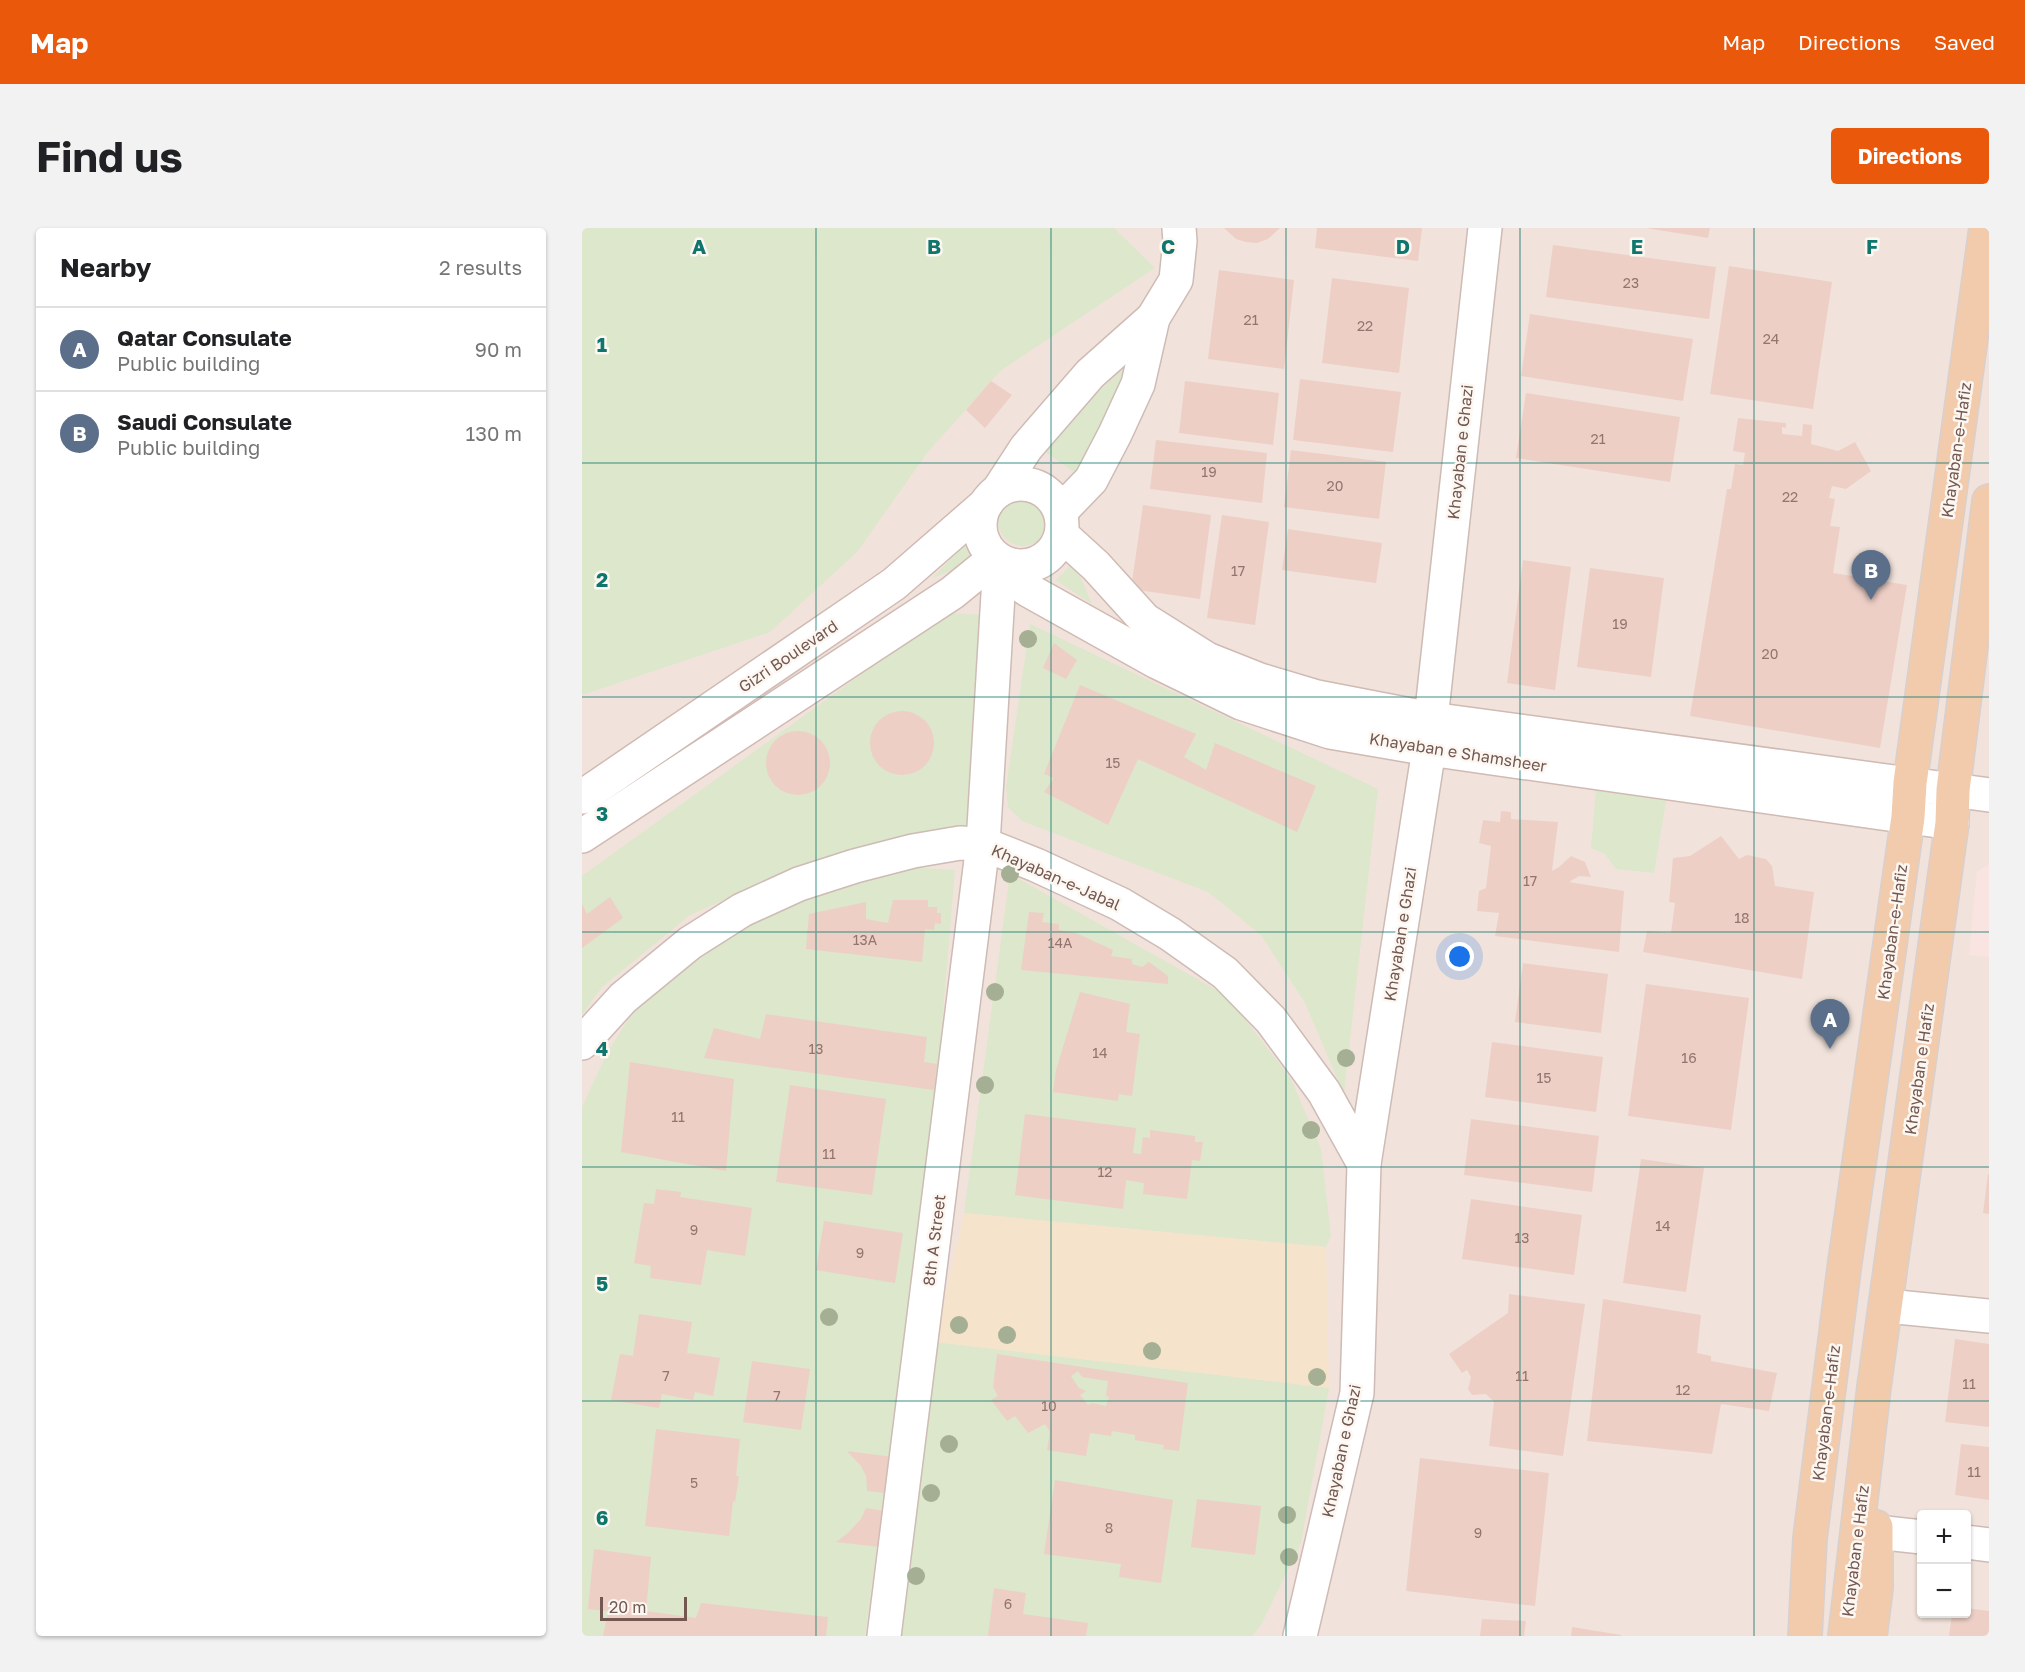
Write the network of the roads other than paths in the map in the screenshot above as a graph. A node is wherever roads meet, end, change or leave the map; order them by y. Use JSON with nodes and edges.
{"nodes":[{"id":1,"x":1179,"y":228,"type":"edge"},
{"id":2,"x":1485,"y":228,"type":"edge"},
{"id":3,"x":1986,"y":228,"type":"edge"},
{"id":4,"x":1153,"y":318,"type":"junction"},
{"id":5,"x":992,"y":497,"type":"junction"},
{"id":6,"x":1989,"y":501,"type":"edge"},
{"id":7,"x":1061,"y":523,"type":"junction"},
{"id":8,"x":1000,"y":561,"type":"junction"},
{"id":9,"x":1430,"y":734,"type":"junction"},
{"id":10,"x":1910,"y":783,"type":"junction"},
{"id":11,"x":1953,"y":790,"type":"junction"},
{"id":12,"x":1989,"y":795,"type":"edge"},
{"id":13,"x":582,"y":796,"type":"edge"},
{"id":14,"x":1908,"y":817,"type":"junction"},
{"id":15,"x":1952,"y":823,"type":"junction"},
{"id":16,"x":582,"y":836,"type":"edge"},
{"id":17,"x":983,"y":844,"type":"junction"},
{"id":18,"x":582,"y":1043,"type":"edge"},
{"id":19,"x":1364,"y":1164,"type":"junction"},
{"id":20,"x":1887,"y":1306,"type":"junction"},
{"id":21,"x":1989,"y":1316,"type":"edge"},
{"id":22,"x":1868,"y":1527,"type":"junction"},
{"id":23,"x":1917,"y":1536,"type":"edge"},
{"id":24,"x":1810,"y":1538,"type":"junction"},
{"id":25,"x":1971,"y":1543,"type":"edge"},
{"id":26,"x":1989,"y":1545,"type":"edge"},
{"id":27,"x":1300,"y":1635,"type":"edge"},
{"id":28,"x":884,"y":1636,"type":"edge"},
{"id":29,"x":1794,"y":1636,"type":"edge"},
{"id":30,"x":1805,"y":1636,"type":"edge"},
{"id":31,"x":1845,"y":1636,"type":"edge"},
{"id":32,"x":1870,"y":1636,"type":"edge"}],
"edges":[{"from":1,"to":4,"type":"street"},
{"from":2,"to":9,"type":"street","name":"Khayaban e Ghazi"},
{"from":3,"to":10,"type":"main road","name":"Khayaban-e-Hafiz"},
{"from":4,"to":5,"type":"street"},
{"from":4,"to":7,"type":"street"},
{"from":5,"to":7,"type":"street"},
{"from":5,"to":8,"type":"street"},
{"from":5,"to":13,"type":"street","name":"Gizri Boulevard"},
{"from":6,"to":11,"type":"main road","name":"Khayaban e Hafiz"},
{"from":7,"to":8,"type":"street"},
{"from":7,"to":9,"type":"street","name":"Khayaban e Shamsheer"},
{"from":8,"to":9,"type":"street","name":"Khayaban e Shamsheer"},
{"from":8,"to":16,"type":"street"},
{"from":8,"to":17,"type":"street","name":"8th A Street"},
{"from":9,"to":10,"type":"street","name":"Khayaban e Shamsheer"},
{"from":9,"to":14,"type":"street","name":"Khayaban e Shamsheer"},
{"from":9,"to":19,"type":"street","name":"Khayaban e Ghazi"},
{"from":10,"to":11,"type":"street","name":"Khayaban e Shamsheer"},
{"from":10,"to":14,"type":"main road","name":"Khayaban-e-Hafiz"},
{"from":11,"to":12,"type":"street","name":"Khayaban e Shamsheer"},
{"from":11,"to":15,"type":"main road","name":"Khayaban e Hafiz"},
{"from":14,"to":15,"type":"street","name":"Khayaban e Shamsheer"},
{"from":14,"to":24,"type":"main road","name":"Khayaban-e-Hafiz"},
{"from":15,"to":20,"type":"main road","name":"Khayaban e Hafiz"},
{"from":17,"to":18,"type":"street","name":"Khayaban-e-Jabal"},
{"from":17,"to":19,"type":"street","name":"Khayaban-e-Jabal"},
{"from":17,"to":28,"type":"street","name":"8th A Street"},
{"from":19,"to":27,"type":"street","name":"Khayaban e Ghazi"},
{"from":20,"to":21,"type":"street"},
{"from":20,"to":22,"type":"main road","name":"Khayaban e Hafiz"},
{"from":22,"to":23,"type":"street"},
{"from":22,"to":31,"type":"main road","name":"Khayaban e Hafiz"},
{"from":22,"to":32,"type":"main road"},
{"from":24,"to":29,"type":"main road"},
{"from":24,"to":30,"type":"main road","name":"Khayaban-e-Hafiz"},
{"from":25,"to":26,"type":"street"}]}
